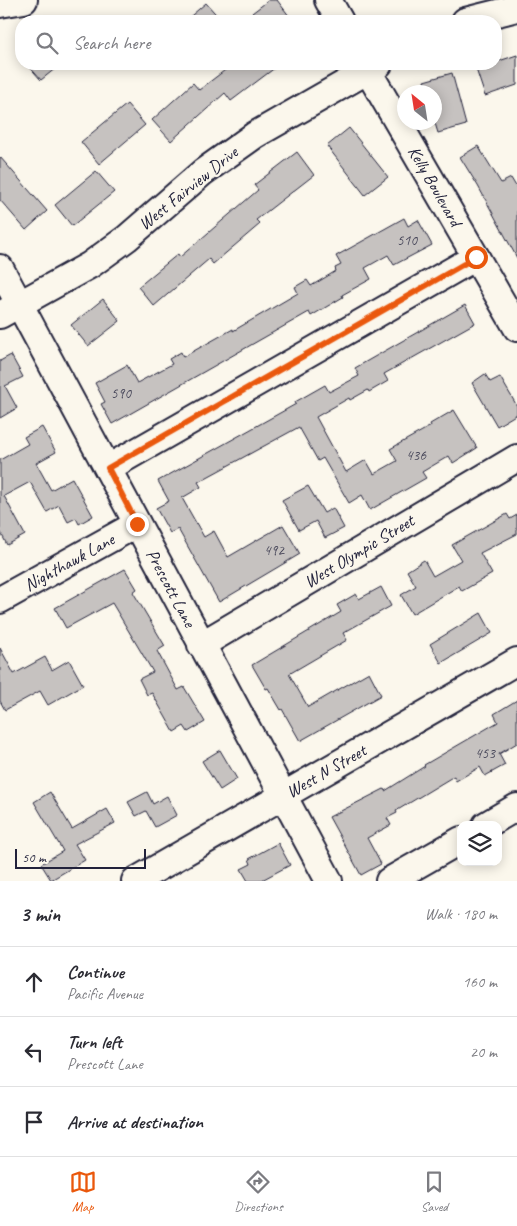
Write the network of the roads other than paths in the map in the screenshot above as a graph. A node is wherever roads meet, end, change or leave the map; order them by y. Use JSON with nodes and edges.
{"nodes":[{"id":1,"x":24,"y":0,"type":"edge"},
{"id":2,"x":328,"y":0,"type":"edge"},
{"id":3,"x":0,"y":4,"type":"edge"},
{"id":4,"x":517,"y":8,"type":"edge"},
{"id":5,"x":337,"y":15,"type":"edge"},
{"id":6,"x":489,"y":15,"type":"edge"},
{"id":7,"x":363,"y":70,"type":"edge"},
{"id":8,"x":372,"y":70,"type":"edge"},
{"id":9,"x":476,"y":257,"type":"junction"},
{"id":10,"x":0,"y":268,"type":"edge"},
{"id":11,"x":10,"y":310,"type":"edge"},
{"id":12,"x":517,"y":328,"type":"edge"},
{"id":13,"x":517,"y":458,"type":"edge"},
{"id":14,"x":108,"y":468,"type":"junction"},
{"id":15,"x":137,"y":524,"type":"junction"},
{"id":16,"x":0,"y":600,"type":"edge"},
{"id":17,"x":201,"y":645,"type":"junction"},
{"id":18,"x":517,"y":661,"type":"edge"},
{"id":19,"x":284,"y":796,"type":"junction"},
{"id":20,"x":517,"y":807,"type":"edge"},
{"id":21,"x":493,"y":821,"type":"edge"},
{"id":22,"x":457,"y":842,"type":"edge"},
{"id":23,"x":134,"y":881,"type":"edge"},
{"id":24,"x":330,"y":881,"type":"edge"},
{"id":25,"x":389,"y":881,"type":"edge"}],
"edges":[{"from":1,"to":3,"type":"street"},
{"from":2,"to":5,"type":"street"},
{"from":4,"to":6,"type":"street"},
{"from":7,"to":11,"type":"street","name":"West Fairview Drive"},
{"from":8,"to":9,"type":"street","name":"Kelly Boulevard"},
{"from":9,"to":12,"type":"street","name":"Kelly Boulevard"},
{"from":9,"to":14,"type":"street"},
{"from":10,"to":11,"type":"street","name":"Prescott Lane"},
{"from":11,"to":14,"type":"street","name":"Prescott Lane"},
{"from":13,"to":17,"type":"street","name":"West Olympic Street"},
{"from":14,"to":15,"type":"street","name":"Prescott Lane"},
{"from":15,"to":16,"type":"street","name":"Nighthawk Lane"},
{"from":15,"to":17,"type":"street","name":"Prescott Lane"},
{"from":17,"to":19,"type":"street","name":"Prescott Lane"},
{"from":18,"to":19,"type":"street","name":"West N Street"},
{"from":19,"to":23,"type":"street","name":"West N Street"},
{"from":19,"to":24,"type":"street","name":"Prescott Lane"},
{"from":20,"to":21,"type":"street"},
{"from":22,"to":25,"type":"street"}]}
